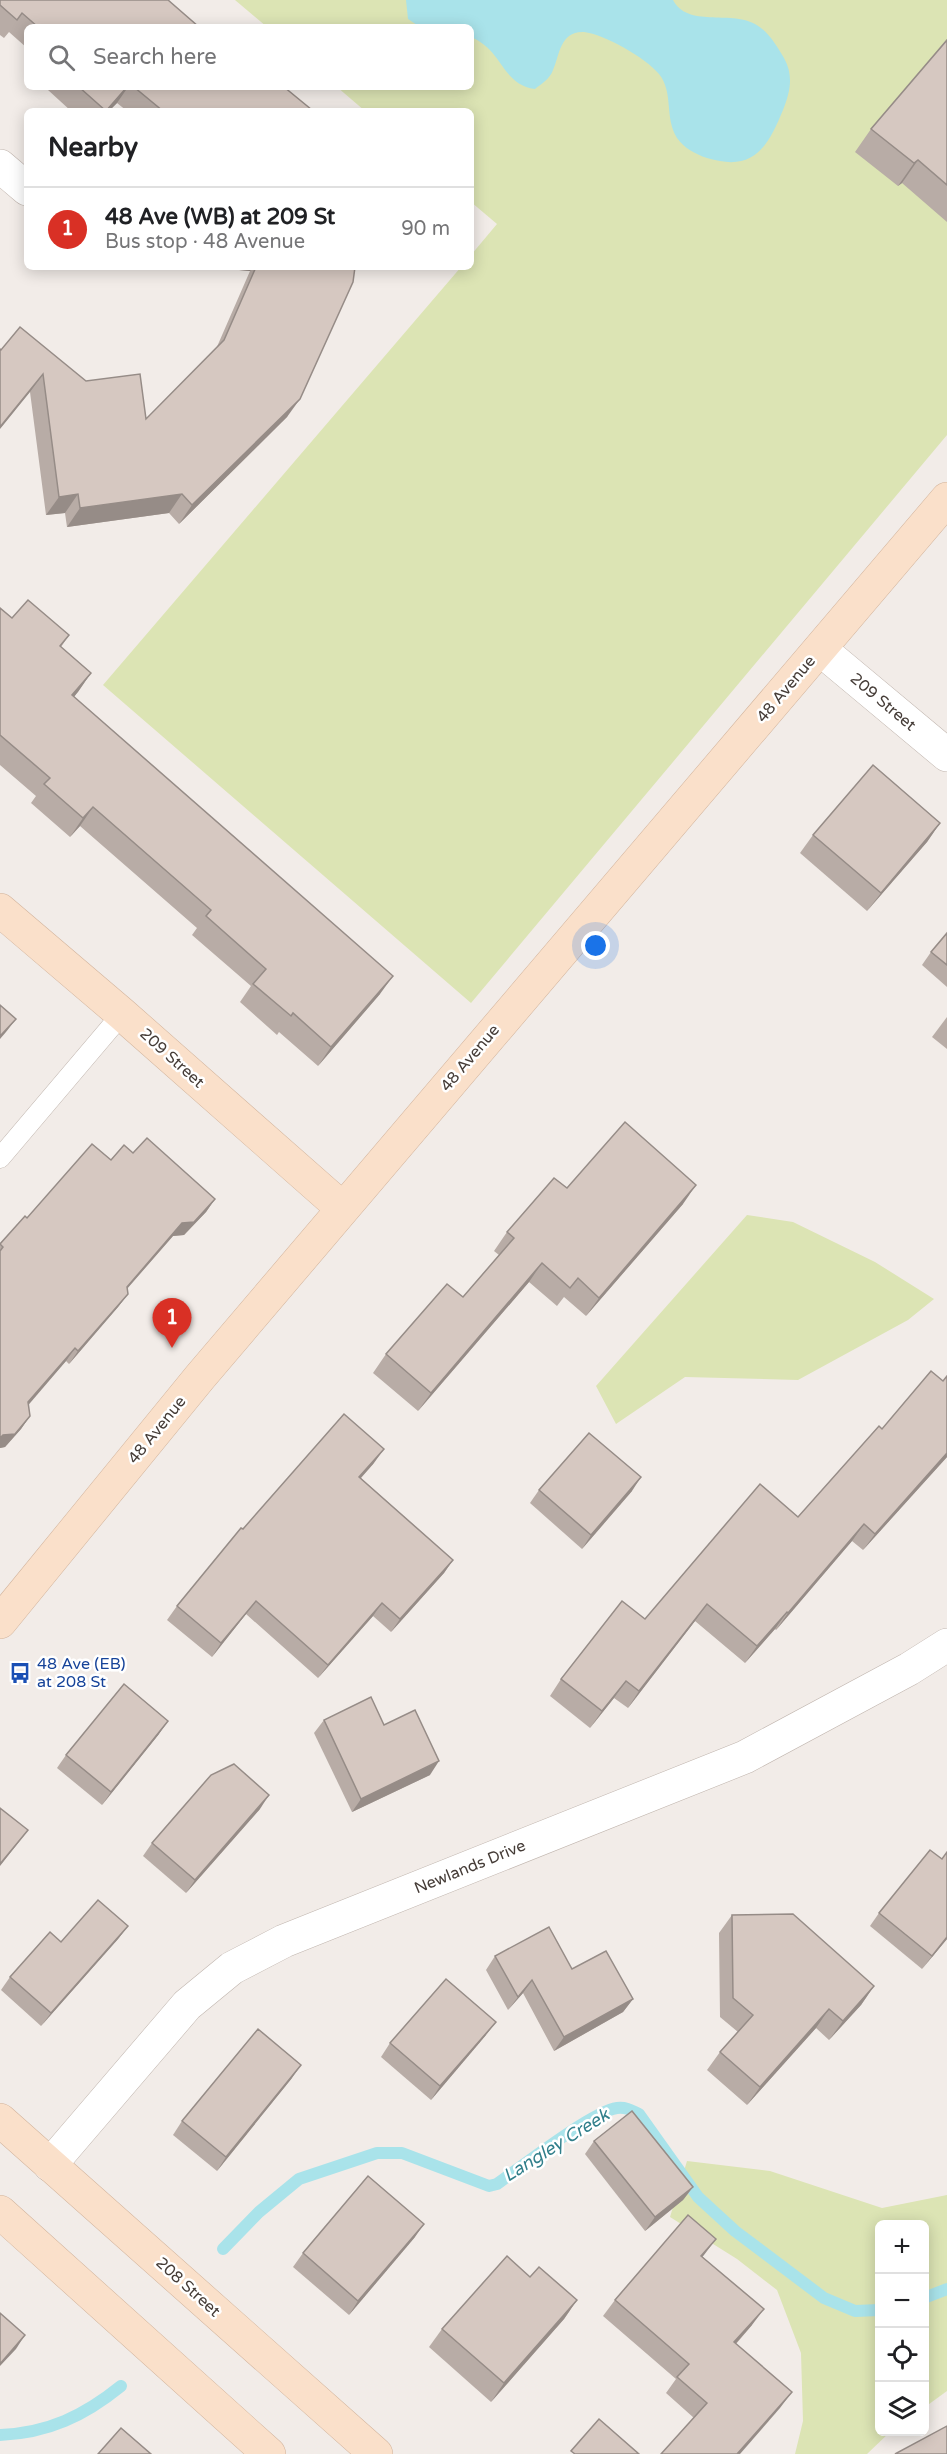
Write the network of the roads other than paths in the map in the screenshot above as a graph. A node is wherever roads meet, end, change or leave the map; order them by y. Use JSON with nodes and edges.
{"nodes":[{"id":1,"x":0,"y":166,"type":"edge"},
{"id":2,"x":24,"y":186,"type":"edge"},
{"id":3,"x":947,"y":499,"type":"edge"},
{"id":4,"x":820,"y":649,"type":"junction"},
{"id":5,"x":947,"y":755,"type":"edge"},
{"id":6,"x":0,"y":910,"type":"edge"},
{"id":7,"x":122,"y":1014,"type":"junction"},
{"id":8,"x":0,"y":1158,"type":"edge"},
{"id":9,"x":342,"y":1208,"type":"junction"},
{"id":10,"x":0,"y":1622,"type":"edge"},
{"id":11,"x":947,"y":1645,"type":"edge"},
{"id":12,"x":0,"y":2120,"type":"edge"},
{"id":13,"x":50,"y":2165,"type":"junction"},
{"id":14,"x":0,"y":2212,"type":"edge"},
{"id":15,"x":269,"y":2454,"type":"edge"},
{"id":16,"x":376,"y":2454,"type":"edge"}],
"edges":[{"from":1,"to":2,"type":"street"},
{"from":3,"to":4,"type":"main road","name":"48 Avenue"},
{"from":4,"to":5,"type":"street","name":"209 Street"},
{"from":4,"to":9,"type":"main road","name":"48 Avenue"},
{"from":6,"to":7,"type":"main road","name":"209 Street"},
{"from":7,"to":8,"type":"lane"},
{"from":7,"to":9,"type":"main road","name":"209 Street"},
{"from":9,"to":10,"type":"main road","name":"48 Avenue"},
{"from":11,"to":13,"type":"street","name":"Newlands Drive"},
{"from":12,"to":13,"type":"main road","name":"208 Street"},
{"from":13,"to":16,"type":"main road","name":"208 Street"},
{"from":14,"to":15,"type":"main road"}]}
